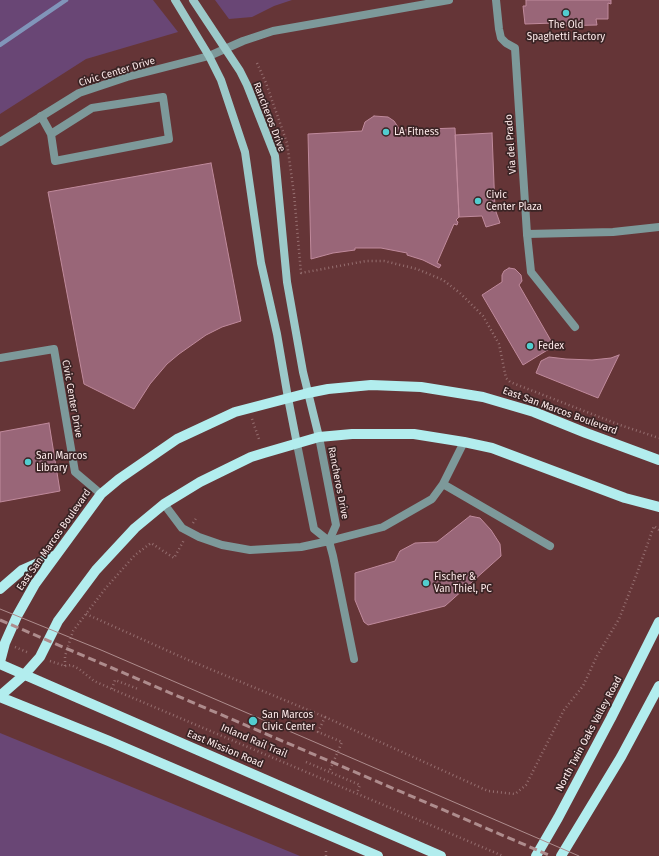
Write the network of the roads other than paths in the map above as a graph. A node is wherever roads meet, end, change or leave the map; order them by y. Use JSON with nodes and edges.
{"nodes":[{"id":1,"x":174,"y":0,"type":"edge"},
{"id":2,"x":193,"y":0,"type":"edge"},
{"id":3,"x":449,"y":0,"type":"edge"},
{"id":4,"x":496,"y":0,"type":"edge"},
{"id":5,"x":225,"y":49,"type":"junction"},
{"id":6,"x":209,"y":56,"type":"junction"},
{"id":7,"x":41,"y":116,"type":"junction"},
{"id":8,"x":50,"y":134,"type":"junction"},
{"id":9,"x":0,"y":142,"type":"edge"},
{"id":10,"x":659,"y":227,"type":"edge"},
{"id":11,"x":527,"y":234,"type":"junction"},
{"id":12,"x":575,"y":327,"type":"dead end"},
{"id":13,"x":0,"y":358,"type":"edge"},
{"id":14,"x":308,"y":393,"type":"junction"},
{"id":15,"x":288,"y":398,"type":"junction"},
{"id":16,"x":319,"y":437,"type":"junction"},
{"id":17,"x":464,"y":442,"type":"junction"},
{"id":18,"x":298,"y":444,"type":"junction"},
{"id":19,"x":659,"y":460,"type":"edge"},
{"id":20,"x":443,"y":484,"type":"junction"},
{"id":21,"x":101,"y":494,"type":"junction"},
{"id":22,"x":164,"y":504,"type":"junction"},
{"id":23,"x":659,"y":506,"type":"edge"},
{"id":24,"x":329,"y":541,"type":"junction"},
{"id":25,"x":550,"y":546,"type":"dead end"},
{"id":26,"x":57,"y":554,"type":"junction"},
{"id":27,"x":0,"y":590,"type":"edge"},
{"id":28,"x":659,"y":622,"type":"edge"},
{"id":29,"x":354,"y":659,"type":"dead end"},
{"id":30,"x":0,"y":663,"type":"edge"},
{"id":31,"x":24,"y":675,"type":"junction"},
{"id":32,"x":659,"y":686,"type":"edge"},
{"id":33,"x":0,"y":697,"type":"edge"},
{"id":34,"x":378,"y":856,"type":"edge"},
{"id":35,"x":441,"y":856,"type":"edge"},
{"id":36,"x":536,"y":856,"type":"edge"},
{"id":37,"x":561,"y":856,"type":"edge"}],
"edges":[{"from":1,"to":6,"type":"main road"},
{"from":2,"to":5,"type":"main road","name":"Rancheros Drive"},
{"from":3,"to":5,"type":"street"},
{"from":4,"to":11,"type":"street","name":"Via del Prado"},
{"from":5,"to":6,"type":"street","name":"Civic Center Drive"},
{"from":5,"to":14,"type":"main road","name":"Rancheros Drive"},
{"from":6,"to":7,"type":"street","name":"Civic Center Drive"},
{"from":6,"to":15,"type":"main road"},
{"from":7,"to":8,"type":"street"},
{"from":7,"to":9,"type":"street","name":"Civic Center Drive"},
{"from":8,"to":8,"type":"street"},
{"from":10,"to":11,"type":"street"},
{"from":11,"to":12,"type":"street"},
{"from":13,"to":21,"type":"street","name":"Civic Center Drive"},
{"from":14,"to":15,"type":"main road","name":"East San Marcos Boulevard"},
{"from":14,"to":16,"type":"main road","name":"Rancheros Drive"},
{"from":14,"to":19,"type":"main road","name":"East San Marcos Boulevard"},
{"from":15,"to":18,"type":"main road"},
{"from":15,"to":21,"type":"main road","name":"East San Marcos Boulevard"},
{"from":16,"to":17,"type":"main road"},
{"from":16,"to":18,"type":"main road"},
{"from":16,"to":24,"type":"street","name":"Rancheros Drive"},
{"from":17,"to":20,"type":"street"},
{"from":17,"to":23,"type":"main road"},
{"from":18,"to":22,"type":"main road"},
{"from":18,"to":24,"type":"street"},
{"from":20,"to":24,"type":"street"},
{"from":20,"to":25,"type":"street"},
{"from":21,"to":26,"type":"main road","name":"East San Marcos Boulevard"},
{"from":22,"to":24,"type":"street"},
{"from":22,"to":31,"type":"main road"},
{"from":24,"to":29,"type":"street"},
{"from":26,"to":27,"type":"main road"},
{"from":26,"to":30,"type":"main road","name":"East San Marcos Boulevard"},
{"from":28,"to":36,"type":"main road","name":"North Twin Oaks Valley Road"},
{"from":30,"to":31,"type":"main road","name":"East Mission Road"},
{"from":31,"to":33,"type":"main road"},
{"from":31,"to":35,"type":"main road","name":"East Mission Road"},
{"from":32,"to":37,"type":"main road"},
{"from":33,"to":34,"type":"main road"}]}
